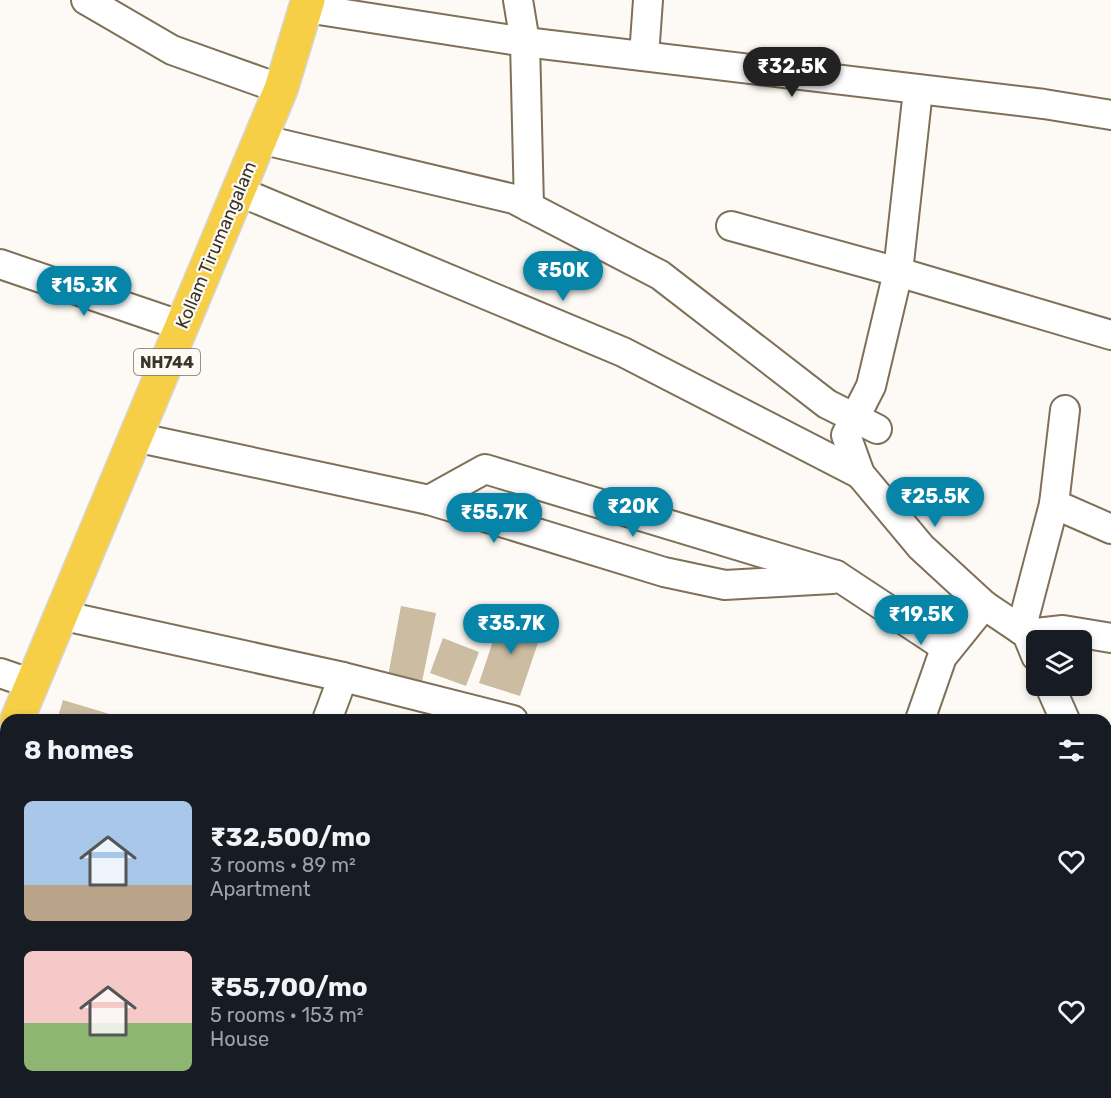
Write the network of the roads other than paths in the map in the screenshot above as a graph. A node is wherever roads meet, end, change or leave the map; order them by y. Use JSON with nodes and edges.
{"nodes":[{"id":1,"x":86,"y":0,"type":"edge"},
{"id":2,"x":518,"y":0,"type":"edge"},
{"id":3,"x":648,"y":0,"type":"edge"},
{"id":4,"x":307,"y":4,"type":"edge"},
{"id":5,"x":525,"y":42,"type":"junction"},
{"id":6,"x":644,"y":56,"type":"junction"},
{"id":7,"x":281,"y":89,"type":"junction"},
{"id":8,"x":918,"y":90,"type":"junction"},
{"id":9,"x":1111,"y":115,"type":"edge"},
{"id":10,"x":260,"y":139,"type":"junction"},
{"id":11,"x":238,"y":191,"type":"junction"},
{"id":12,"x":529,"y":207,"type":"junction"},
{"id":13,"x":731,"y":226,"type":"dead end"},
{"id":14,"x":0,"y":264,"type":"edge"},
{"id":15,"x":898,"y":272,"type":"junction"},
{"id":16,"x":182,"y":326,"type":"junction"},
{"id":17,"x":1111,"y":335,"type":"edge"},
{"id":18,"x":1065,"y":410,"type":"dead end"},
{"id":19,"x":865,"y":423,"type":"junction"},
{"id":20,"x":135,"y":437,"type":"junction"},
{"id":21,"x":860,"y":474,"type":"junction"},
{"id":22,"x":429,"y":500,"type":"junction"},
{"id":23,"x":1054,"y":504,"type":"junction"},
{"id":24,"x":1111,"y":529,"type":"edge"},
{"id":25,"x":836,"y":575,"type":"junction"},
{"id":26,"x":984,"y":605,"type":"junction"},
{"id":27,"x":60,"y":615,"type":"junction"},
{"id":28,"x":1030,"y":630,"type":"edge"},
{"id":29,"x":1092,"y":635,"type":"edge"},
{"id":30,"x":1026,"y":638,"type":"edge"},
{"id":31,"x":1111,"y":638,"type":"edge"},
{"id":32,"x":948,"y":649,"type":"junction"},
{"id":33,"x":0,"y":673,"type":"edge"},
{"id":34,"x":343,"y":677,"type":"junction"},
{"id":35,"x":32,"y":684,"type":"junction"},
{"id":36,"x":1054,"y":696,"type":"edge"},
{"id":37,"x":20,"y":714,"type":"edge"},
{"id":38,"x":329,"y":714,"type":"edge"},
{"id":39,"x":489,"y":714,"type":"edge"},
{"id":40,"x":922,"y":714,"type":"edge"},
{"id":41,"x":1062,"y":714,"type":"edge"}],
"edges":[{"from":1,"to":7,"type":"street"},
{"from":2,"to":5,"type":"street"},
{"from":3,"to":6,"type":"street"},
{"from":4,"to":5,"type":"street"},
{"from":4,"to":7,"type":"highway","name":"Kollam Tirumangalam","number":"NH744"},
{"from":5,"to":6,"type":"street"},
{"from":5,"to":12,"type":"street"},
{"from":6,"to":8,"type":"street"},
{"from":7,"to":10,"type":"highway","name":"Kollam Tirumangalam","number":"NH744"},
{"from":8,"to":9,"type":"street"},
{"from":8,"to":15,"type":"street"},
{"from":10,"to":11,"type":"highway","name":"Kollam Tirumangalam","number":"NH744"},
{"from":10,"to":12,"type":"street"},
{"from":11,"to":16,"type":"highway","name":"Kollam Tirumangalam","number":"NH744"},
{"from":11,"to":21,"type":"street"},
{"from":12,"to":19,"type":"street"},
{"from":13,"to":15,"type":"street"},
{"from":14,"to":16,"type":"street"},
{"from":15,"to":17,"type":"street"},
{"from":15,"to":19,"type":"street"},
{"from":16,"to":20,"type":"highway","name":"Kollam Tirumangalam","number":"NH744"},
{"from":18,"to":23,"type":"street"},
{"from":19,"to":21,"type":"street"},
{"from":20,"to":22,"type":"street"},
{"from":20,"to":27,"type":"highway","name":"Kollam Tirumangalam","number":"NH744"},
{"from":21,"to":26,"type":"street"},
{"from":22,"to":25,"type":"street"},
{"from":22,"to":25,"type":"street"},
{"from":23,"to":24,"type":"street"},
{"from":23,"to":28,"type":"street"},
{"from":25,"to":32,"type":"street"},
{"from":26,"to":30,"type":"street"},
{"from":26,"to":32,"type":"street"},
{"from":27,"to":34,"type":"street"},
{"from":27,"to":35,"type":"highway","name":"Kollam Tirumangalam","number":"NH744"},
{"from":29,"to":31,"type":"street"},
{"from":32,"to":40,"type":"street"},
{"from":33,"to":35,"type":"street"},
{"from":34,"to":38,"type":"street"},
{"from":34,"to":39,"type":"street"},
{"from":35,"to":37,"type":"highway","name":"Kollam Tirumangalam","number":"NH744"},
{"from":36,"to":41,"type":"street"}]}
